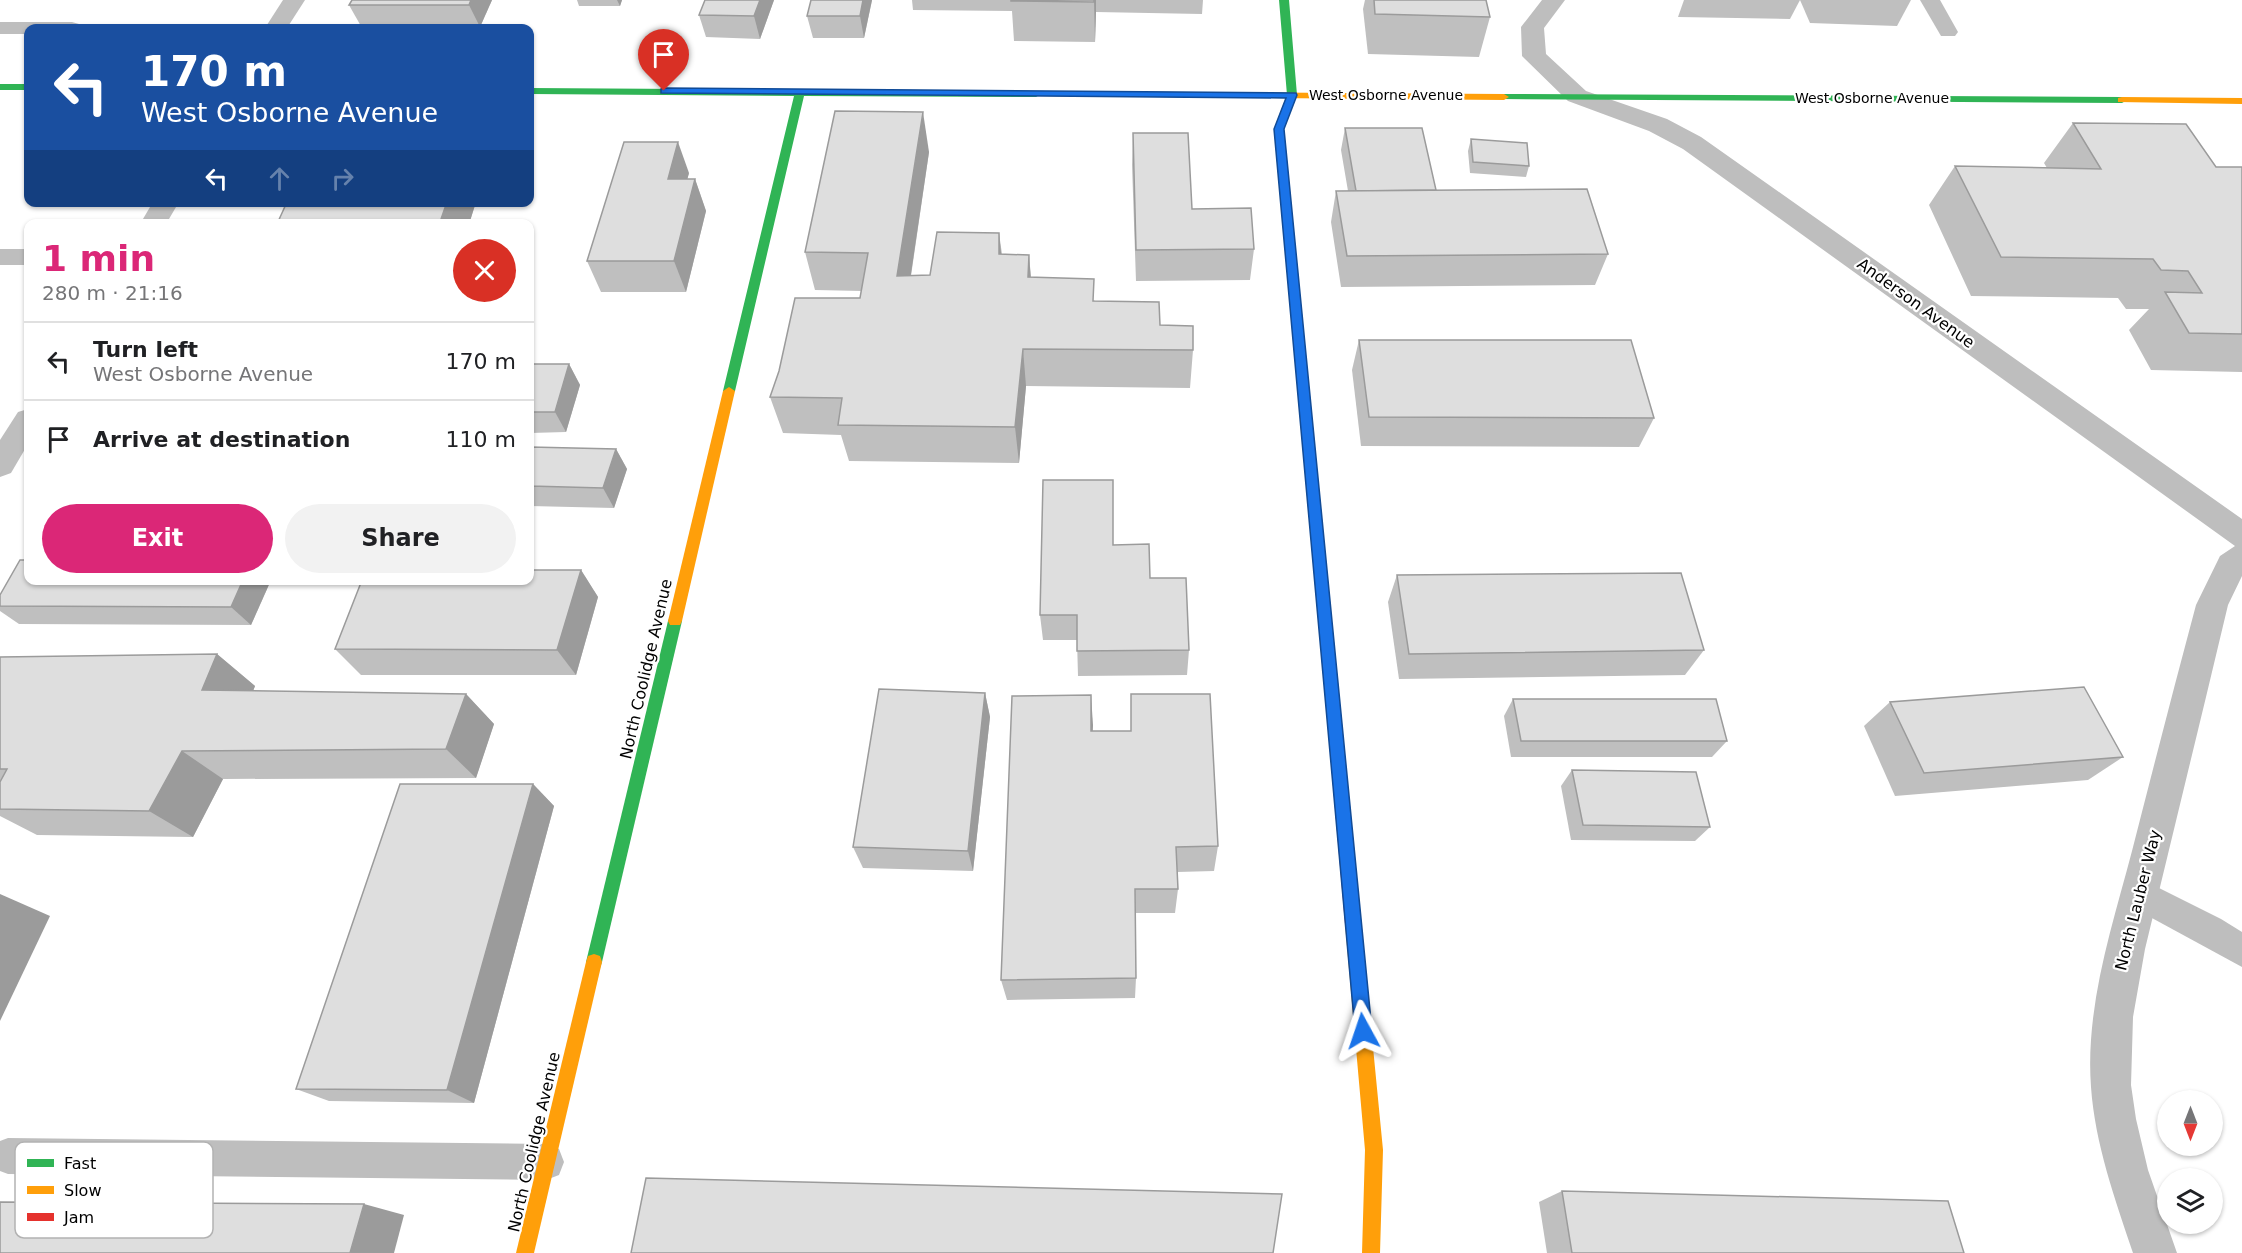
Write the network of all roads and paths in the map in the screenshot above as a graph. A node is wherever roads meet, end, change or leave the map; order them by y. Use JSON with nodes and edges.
{"nodes":[{"id":1,"x":294,"y":0,"type":"edge"},
{"id":2,"x":1284,"y":0,"type":"edge"},
{"id":3,"x":1554,"y":0,"type":"edge"},
{"id":4,"x":1930,"y":0,"type":"edge"},
{"id":5,"x":279,"y":24,"type":"edge"},
{"id":6,"x":0,"y":28,"type":"edge"},
{"id":7,"x":24,"y":28,"type":"edge"},
{"id":8,"x":1948,"y":32,"type":"dead end"},
{"id":9,"x":0,"y":87,"type":"edge"},
{"id":10,"x":24,"y":87,"type":"edge"},
{"id":11,"x":534,"y":91,"type":"edge"},
{"id":12,"x":800,"y":92,"type":"junction"},
{"id":13,"x":1292,"y":95,"type":"junction"},
{"id":14,"x":1577,"y":96,"type":"junction"},
{"id":15,"x":2242,"y":101,"type":"edge"},
{"id":16,"x":0,"y":256,"type":"edge"},
{"id":17,"x":24,"y":257,"type":"edge"},
{"id":18,"x":24,"y":426,"type":"edge"},
{"id":19,"x":0,"y":465,"type":"edge"},
{"id":20,"x":2242,"y":536,"type":"edge"},
{"id":21,"x":2242,"y":557,"type":"edge"},
{"id":22,"x":2139,"y":894,"type":"junction"},
{"id":23,"x":2242,"y":951,"type":"edge"},
{"id":24,"x":8,"y":1156,"type":"dead end"},
{"id":25,"x":15,"y":1156,"type":"edge"},
{"id":26,"x":213,"y":1158,"type":"edge"},
{"id":27,"x":546,"y":1162,"type":"junction"},
{"id":28,"x":525,"y":1253,"type":"edge"},
{"id":29,"x":1371,"y":1253,"type":"edge"},
{"id":30,"x":2155,"y":1253,"type":"edge"}],
"edges":[{"from":1,"to":5,"type":"street"},
{"from":2,"to":13,"type":"street"},
{"from":3,"to":14,"type":"street"},
{"from":4,"to":8,"type":"lane"},
{"from":6,"to":7,"type":"lane"},
{"from":9,"to":10,"type":"street"},
{"from":11,"to":12,"type":"street","name":"West Osborne Avenue"},
{"from":12,"to":13,"type":"street","name":"West Osborne Avenue"},
{"from":12,"to":27,"type":"street","name":"North Coolidge Avenue"},
{"from":13,"to":14,"type":"street","name":"West Osborne Avenue"},
{"from":13,"to":29,"type":"street"},
{"from":14,"to":15,"type":"street","name":"West Osborne Avenue"},
{"from":14,"to":20,"type":"street","name":"Anderson Avenue"},
{"from":16,"to":17,"type":"lane"},
{"from":18,"to":19,"type":"street"},
{"from":21,"to":22,"type":"street","name":"North Lauber Way"},
{"from":22,"to":23,"type":"lane"},
{"from":22,"to":30,"type":"street","name":"North Lauber Way"},
{"from":24,"to":25,"type":"lane"},
{"from":26,"to":27,"type":"lane"},
{"from":27,"to":28,"type":"street","name":"North Coolidge Avenue"}]}
